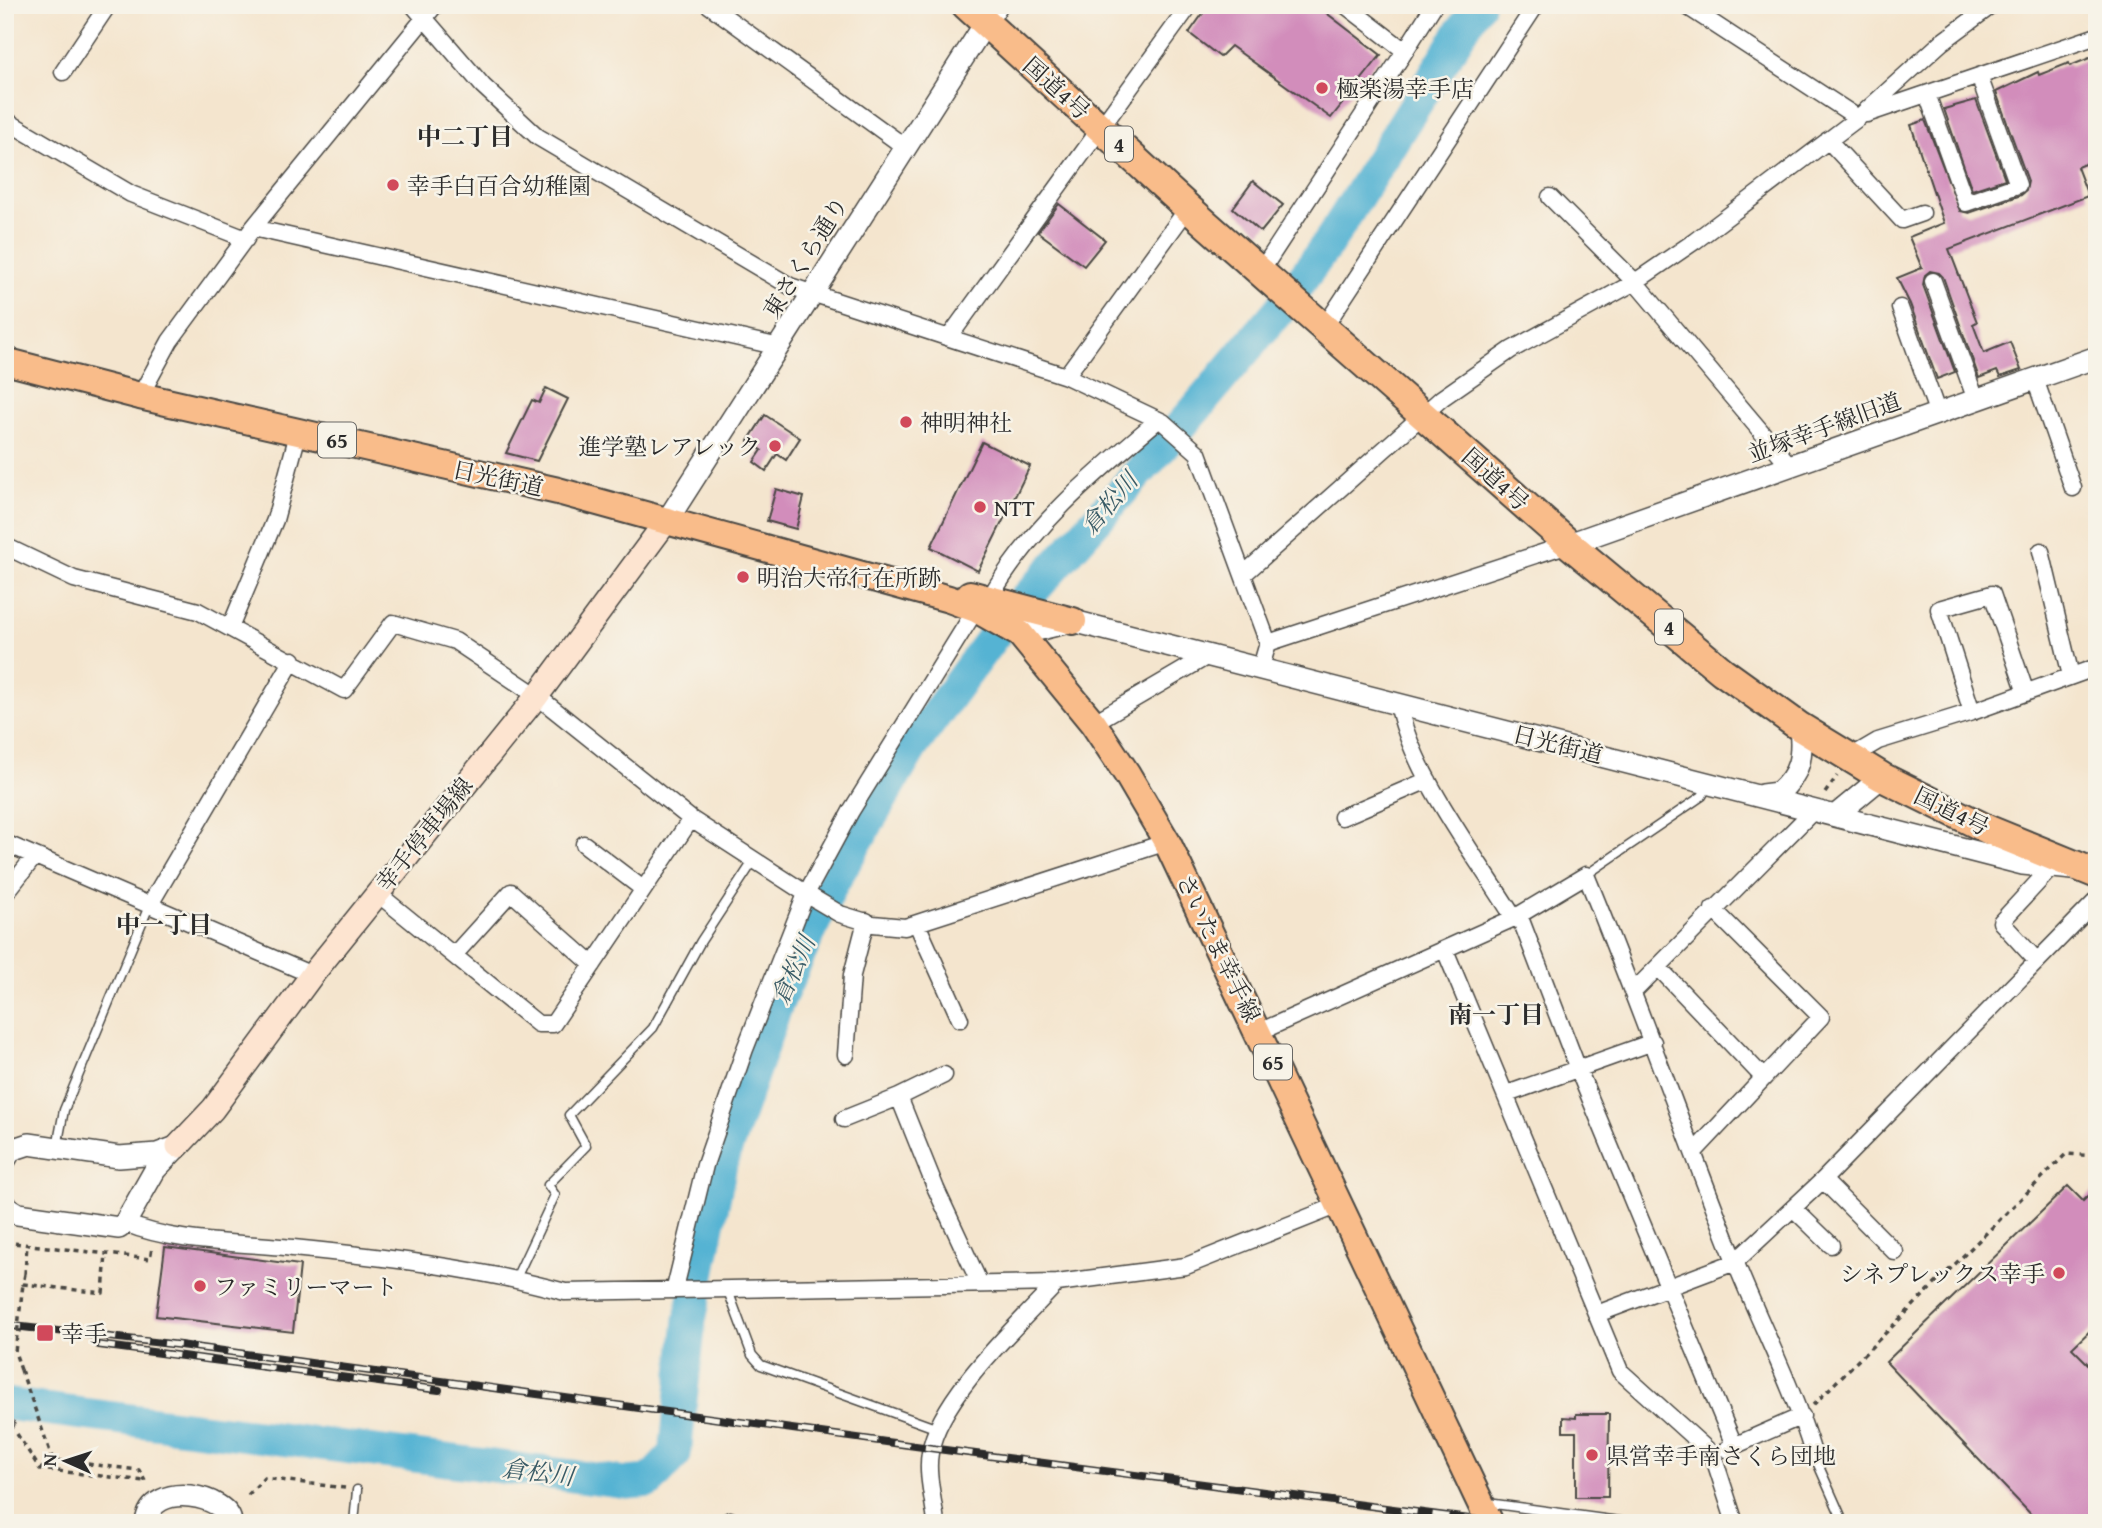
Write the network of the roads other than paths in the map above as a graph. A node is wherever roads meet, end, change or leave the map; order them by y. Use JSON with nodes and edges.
{"nodes":[{"id":1,"x":108,"y":5,"type":"edge"},
{"id":2,"x":709,"y":5,"type":"edge"},
{"id":3,"x":1190,"y":5,"type":"edge"},
{"id":4,"x":1345,"y":5,"type":"edge"},
{"id":5,"x":1434,"y":5,"type":"edge"},
{"id":6,"x":1536,"y":5,"type":"edge"},
{"id":7,"x":1685,"y":5,"type":"edge"},
{"id":8,"x":1992,"y":5,"type":"edge"},
{"id":9,"x":424,"y":9,"type":"edge"},
{"id":10,"x":983,"y":11,"type":"edge"},
{"id":11,"x":2097,"y":36,"type":"edge"},
{"id":12,"x":1405,"y":51,"type":"junction"},
{"id":13,"x":63,"y":72,"type":"dead end"},
{"id":14,"x":1979,"y":76,"type":"junction"},
{"id":15,"x":1927,"y":94,"type":"junction"},
{"id":16,"x":1858,"y":118,"type":"junction"},
{"id":17,"x":5,"y":120,"type":"edge"},
{"id":18,"x":1100,"y":127,"type":"junction"},
{"id":19,"x":1828,"y":140,"type":"junction"},
{"id":20,"x":905,"y":147,"type":"junction"},
{"id":21,"x":1550,"y":197,"type":"dead end"},
{"id":22,"x":1188,"y":208,"type":"junction"},
{"id":23,"x":1922,"y":213,"type":"dead end"},
{"id":24,"x":250,"y":234,"type":"junction"},
{"id":25,"x":1268,"y":276,"type":"junction"},
{"id":26,"x":1933,"y":281,"type":"dead end"},
{"id":27,"x":1635,"y":282,"type":"junction"},
{"id":28,"x":813,"y":295,"type":"junction"},
{"id":29,"x":1900,"y":309,"type":"dead end"},
{"id":30,"x":1315,"y":318,"type":"junction"},
{"id":31,"x":950,"y":336,"type":"junction"},
{"id":32,"x":780,"y":347,"type":"junction"},
{"id":33,"x":2097,"y":357,"type":"edge"},
{"id":34,"x":5,"y":361,"type":"edge"},
{"id":35,"x":1066,"y":376,"type":"junction"},
{"id":36,"x":2035,"y":379,"type":"junction"},
{"id":37,"x":141,"y":396,"type":"junction"},
{"id":38,"x":1976,"y":400,"type":"junction"},
{"id":39,"x":1422,"y":414,"type":"junction"},
{"id":40,"x":1938,"y":414,"type":"junction"},
{"id":41,"x":1161,"y":421,"type":"junction"},
{"id":42,"x":299,"y":430,"type":"junction"},
{"id":43,"x":1791,"y":467,"type":"junction"},
{"id":44,"x":2073,"y":488,"type":"dead end"},
{"id":45,"x":668,"y":519,"type":"junction"},
{"id":46,"x":1569,"y":544,"type":"junction"},
{"id":47,"x":5,"y":546,"type":"edge"},
{"id":48,"x":2041,"y":551,"type":"dead end"},
{"id":49,"x":1244,"y":574,"type":"junction"},
{"id":50,"x":986,"y":606,"type":"junction"},
{"id":51,"x":1073,"y":621,"type":"joint"},
{"id":52,"x":1020,"y":624,"type":"junction"},
{"id":53,"x":230,"y":628,"type":"junction"},
{"id":54,"x":1268,"y":643,"type":"junction"},
{"id":55,"x":1211,"y":654,"type":"junction"},
{"id":56,"x":293,"y":660,"type":"junction"},
{"id":57,"x":1261,"y":667,"type":"junction"},
{"id":58,"x":2097,"y":667,"type":"edge"},
{"id":59,"x":2071,"y":676,"type":"junction"},
{"id":60,"x":2026,"y":693,"type":"junction"},
{"id":61,"x":537,"y":696,"type":"junction"},
{"id":62,"x":1398,"y":703,"type":"junction"},
{"id":63,"x":1972,"y":712,"type":"junction"},
{"id":64,"x":1093,"y":723,"type":"junction"},
{"id":65,"x":1800,"y":727,"type":"junction"},
{"id":66,"x":1849,"y":758,"type":"junction"},
{"id":67,"x":1882,"y":777,"type":"junction"},
{"id":68,"x":1428,"y":780,"type":"junction"},
{"id":69,"x":1709,"y":782,"type":"junction"},
{"id":70,"x":1762,"y":795,"type":"junction"},
{"id":71,"x":1815,"y":809,"type":"junction"},
{"id":72,"x":1836,"y":815,"type":"junction"},
{"id":73,"x":1342,"y":817,"type":"dead end"},
{"id":74,"x":691,"y":819,"type":"junction"},
{"id":75,"x":1167,"y":842,"type":"junction"},
{"id":76,"x":5,"y":844,"type":"edge"},
{"id":77,"x":584,"y":844,"type":"dead end"},
{"id":78,"x":33,"y":856,"type":"junction"},
{"id":79,"x":754,"y":860,"type":"junction"},
{"id":80,"x":2050,"y":869,"type":"junction"},
{"id":81,"x":2090,"y":871,"type":"edge"},
{"id":82,"x":1586,"y":875,"type":"junction"},
{"id":83,"x":643,"y":890,"type":"junction"},
{"id":84,"x":377,"y":893,"type":"junction"},
{"id":85,"x":5,"y":894,"type":"edge"},
{"id":86,"x":809,"y":896,"type":"junction"},
{"id":87,"x":2097,"y":901,"type":"edge"},
{"id":88,"x":149,"y":906,"type":"junction"},
{"id":89,"x":1713,"y":909,"type":"junction"},
{"id":90,"x":1517,"y":916,"type":"junction"},
{"id":91,"x":866,"y":921,"type":"junction"},
{"id":92,"x":917,"y":924,"type":"junction"},
{"id":93,"x":1445,"y":950,"type":"junction"},
{"id":94,"x":455,"y":954,"type":"junction"},
{"id":95,"x":2037,"y":961,"type":"junction"},
{"id":96,"x":593,"y":965,"type":"junction"},
{"id":97,"x":1658,"y":967,"type":"junction"},
{"id":98,"x":312,"y":975,"type":"junction"},
{"id":99,"x":1634,"y":991,"type":"junction"},
{"id":100,"x":960,"y":1019,"type":"dead end"},
{"id":101,"x":1259,"y":1032,"type":"junction"},
{"id":102,"x":1653,"y":1042,"type":"junction"},
{"id":103,"x":846,"y":1055,"type":"dead end"},
{"id":104,"x":1578,"y":1069,"type":"junction"},
{"id":105,"x":944,"y":1075,"type":"dead end"},
{"id":106,"x":1762,"y":1076,"type":"junction"},
{"id":107,"x":1507,"y":1094,"type":"junction"},
{"id":108,"x":899,"y":1097,"type":"junction"},
{"id":109,"x":844,"y":1119,"type":"dead end"},
{"id":110,"x":178,"y":1146,"type":"junction"},
{"id":111,"x":57,"y":1148,"type":"junction"},
{"id":112,"x":1694,"y":1152,"type":"junction"},
{"id":113,"x":5,"y":1160,"type":"edge"},
{"id":114,"x":1824,"y":1180,"type":"junction"},
{"id":115,"x":1339,"y":1205,"type":"junction"},
{"id":116,"x":5,"y":1206,"type":"edge"},
{"id":117,"x":1793,"y":1208,"type":"junction"},
{"id":118,"x":125,"y":1223,"type":"junction"},
{"id":119,"x":1830,"y":1245,"type":"dead end"},
{"id":120,"x":1895,"y":1252,"type":"dead end"},
{"id":121,"x":1735,"y":1262,"type":"junction"},
{"id":122,"x":516,"y":1278,"type":"junction"},
{"id":123,"x":1057,"y":1283,"type":"junction"},
{"id":124,"x":980,"y":1284,"type":"junction"},
{"id":125,"x":1668,"y":1287,"type":"junction"},
{"id":126,"x":678,"y":1288,"type":"junction"},
{"id":127,"x":727,"y":1288,"type":"junction"},
{"id":128,"x":1597,"y":1314,"type":"junction"},
{"id":129,"x":1802,"y":1416,"type":"junction"},
{"id":130,"x":938,"y":1429,"type":"junction"},
{"id":131,"x":1734,"y":1446,"type":"junction"},
{"id":132,"x":1813,"y":1453,"type":"joint"},
{"id":133,"x":1713,"y":1455,"type":"junction"},
{"id":134,"x":357,"y":1490,"type":"road end"},
{"id":135,"x":1486,"y":1513,"type":"edge"},
{"id":136,"x":146,"y":1523,"type":"edge"},
{"id":137,"x":231,"y":1523,"type":"edge"},
{"id":138,"x":354,"y":1523,"type":"edge"},
{"id":139,"x":936,"y":1523,"type":"edge"},
{"id":140,"x":1633,"y":1523,"type":"edge"},
{"id":141,"x":1735,"y":1523,"type":"edge"},
{"id":142,"x":1844,"y":1523,"type":"edge"}],
"edges":[{"from":1,"to":13,"type":"street"},
{"from":2,"to":20,"type":"street"},
{"from":3,"to":18,"type":"street"},
{"from":4,"to":12,"type":"street"},
{"from":5,"to":12,"type":"street"},
{"from":6,"to":30,"type":"street"},
{"from":7,"to":16,"type":"street"},
{"from":8,"to":16,"type":"street"},
{"from":9,"to":24,"type":"street"},
{"from":9,"to":28,"type":"street"},
{"from":10,"to":18,"type":"highway","name":"国道4号","number":"4"},
{"from":10,"to":20,"type":"street","name":"東さくら通り"},
{"from":11,"to":14,"type":"street"},
{"from":12,"to":25,"type":"street"},
{"from":14,"to":15,"type":"street"},
{"from":14,"to":15,"type":"street"},
{"from":15,"to":16,"type":"street"},
{"from":16,"to":19,"type":"street"},
{"from":17,"to":24,"type":"street"},
{"from":18,"to":22,"type":"highway","name":"国道4号","number":"4"},
{"from":18,"to":31,"type":"street"},
{"from":19,"to":23,"type":"street"},
{"from":19,"to":27,"type":"street"},
{"from":20,"to":28,"type":"street","name":"東さくら通り"},
{"from":21,"to":27,"type":"street"},
{"from":22,"to":25,"type":"highway","name":"国道4号","number":"4"},
{"from":22,"to":35,"type":"street"},
{"from":24,"to":32,"type":"street"},
{"from":24,"to":37,"type":"street"},
{"from":25,"to":30,"type":"highway","name":"国道4号","number":"4"},
{"from":26,"to":38,"type":"street"},
{"from":27,"to":39,"type":"street"},
{"from":27,"to":43,"type":"street"},
{"from":28,"to":31,"type":"street"},
{"from":28,"to":32,"type":"street","name":"東さくら通り"},
{"from":29,"to":40,"type":"street"},
{"from":30,"to":39,"type":"highway","name":"国道4号","number":"4"},
{"from":31,"to":35,"type":"street"},
{"from":32,"to":45,"type":"street","name":"東さくら通り"},
{"from":33,"to":36,"type":"street","name":"並塚幸手線旧道"},
{"from":34,"to":37,"type":"main road","name":"日光街道","number":"65"},
{"from":35,"to":41,"type":"street"},
{"from":36,"to":38,"type":"street","name":"並塚幸手線旧道"},
{"from":36,"to":44,"type":"street"},
{"from":37,"to":42,"type":"main road","name":"日光街道","number":"65"},
{"from":38,"to":40,"type":"street","name":"並塚幸手線旧道"},
{"from":39,"to":46,"type":"highway","name":"国道4号","number":"4"},
{"from":39,"to":49,"type":"street"},
{"from":40,"to":43,"type":"street","name":"並塚幸手線旧道"},
{"from":41,"to":49,"type":"street"},
{"from":41,"to":50,"type":"street"},
{"from":42,"to":45,"type":"main road","name":"日光街道","number":"65"},
{"from":42,"to":53,"type":"street"},
{"from":43,"to":46,"type":"street","name":"並塚幸手線旧道"},
{"from":45,"to":50,"type":"main road","name":"日光街道","number":"65"},
{"from":45,"to":61,"type":"main road","name":"幸手停車場線"},
{"from":46,"to":54,"type":"street"},
{"from":46,"to":65,"type":"highway","name":"国道4号","number":"4"},
{"from":47,"to":53,"type":"street"},
{"from":48,"to":59,"type":"street"},
{"from":49,"to":54,"type":"street"},
{"from":50,"to":52,"type":"main road","number":"65"},
{"from":50,"to":86,"type":"street"},
{"from":51,"to":52,"type":"main road"},
{"from":51,"to":55,"type":"street","name":"日光街道"},
{"from":52,"to":64,"type":"main road","name":"さいたま幸手線","number":"65"},
{"from":53,"to":56,"type":"street"},
{"from":54,"to":57,"type":"street"},
{"from":55,"to":57,"type":"street","name":"日光街道"},
{"from":55,"to":64,"type":"street"},
{"from":56,"to":61,"type":"street"},
{"from":56,"to":88,"type":"street"},
{"from":57,"to":62,"type":"street","name":"日光街道"},
{"from":58,"to":59,"type":"street"},
{"from":59,"to":60,"type":"street"},
{"from":60,"to":63,"type":"street"},
{"from":60,"to":63,"type":"street"},
{"from":61,"to":74,"type":"street"},
{"from":61,"to":84,"type":"main road","name":"幸手停車場線"},
{"from":62,"to":68,"type":"street"},
{"from":62,"to":69,"type":"street","name":"日光街道"},
{"from":63,"to":66,"type":"street"},
{"from":64,"to":75,"type":"main road","name":"さいたま幸手線","number":"65"},
{"from":65,"to":66,"type":"highway","name":"国道4号","number":"4"},
{"from":65,"to":70,"type":"street"},
{"from":66,"to":67,"type":"highway","name":"国道4号","number":"4"},
{"from":67,"to":72,"type":"street"},
{"from":67,"to":81,"type":"highway","name":"国道4号","number":"4"},
{"from":68,"to":73,"type":"street"},
{"from":68,"to":90,"type":"street"},
{"from":69,"to":70,"type":"street","name":"日光街道"},
{"from":69,"to":82,"type":"lane"},
{"from":70,"to":71,"type":"street","name":"日光街道"},
{"from":71,"to":72,"type":"street","name":"日光街道"},
{"from":71,"to":89,"type":"street"},
{"from":72,"to":80,"type":"street","name":"日光街道"},
{"from":74,"to":79,"type":"street"},
{"from":74,"to":83,"type":"street"},
{"from":75,"to":92,"type":"street"},
{"from":75,"to":101,"type":"main road","name":"さいたま幸手線","number":"65"},
{"from":76,"to":78,"type":"street"},
{"from":77,"to":83,"type":"street"},
{"from":78,"to":85,"type":"street"},
{"from":78,"to":88,"type":"street"},
{"from":79,"to":86,"type":"street"},
{"from":79,"to":122,"type":"lane"},
{"from":80,"to":81,"type":"street","name":"日光街道"},
{"from":80,"to":95,"type":"street"},
{"from":82,"to":90,"type":"street"},
{"from":82,"to":99,"type":"street"},
{"from":83,"to":96,"type":"street"},
{"from":84,"to":94,"type":"street"},
{"from":84,"to":98,"type":"main road","name":"幸手停車場線"},
{"from":86,"to":91,"type":"street"},
{"from":86,"to":126,"type":"street"},
{"from":87,"to":95,"type":"street"},
{"from":88,"to":98,"type":"street"},
{"from":88,"to":111,"type":"lane"},
{"from":89,"to":97,"type":"street"},
{"from":89,"to":106,"type":"street"},
{"from":90,"to":93,"type":"street"},
{"from":90,"to":104,"type":"street"},
{"from":91,"to":92,"type":"street"},
{"from":91,"to":103,"type":"street"},
{"from":92,"to":100,"type":"street"},
{"from":93,"to":101,"type":"street"},
{"from":93,"to":107,"type":"street"},
{"from":94,"to":96,"type":"street"},
{"from":94,"to":96,"type":"street"},
{"from":95,"to":114,"type":"street"},
{"from":97,"to":99,"type":"street"},
{"from":97,"to":106,"type":"street"},
{"from":98,"to":110,"type":"main road","name":"幸手停車場線"},
{"from":99,"to":102,"type":"street"},
{"from":101,"to":115,"type":"main road","name":"さいたま幸手線","number":"65"},
{"from":102,"to":104,"type":"street"},
{"from":102,"to":112,"type":"street"},
{"from":104,"to":107,"type":"street"},
{"from":104,"to":125,"type":"street"},
{"from":105,"to":108,"type":"street"},
{"from":106,"to":112,"type":"street"},
{"from":107,"to":128,"type":"street"},
{"from":108,"to":109,"type":"street"},
{"from":108,"to":124,"type":"street"},
{"from":110,"to":111,"type":"street"},
{"from":110,"to":118,"type":"street"},
{"from":111,"to":113,"type":"street"},
{"from":112,"to":121,"type":"street"},
{"from":114,"to":117,"type":"street"},
{"from":114,"to":120,"type":"street"},
{"from":115,"to":123,"type":"street"},
{"from":115,"to":135,"type":"main road","name":"さいたま幸手線","number":"65"},
{"from":116,"to":118,"type":"street"},
{"from":117,"to":119,"type":"street"},
{"from":117,"to":121,"type":"street"},
{"from":118,"to":122,"type":"street"},
{"from":121,"to":125,"type":"street"},
{"from":121,"to":129,"type":"street"},
{"from":122,"to":126,"type":"street"},
{"from":123,"to":124,"type":"street"},
{"from":123,"to":130,"type":"street"},
{"from":124,"to":127,"type":"street"},
{"from":125,"to":128,"type":"street"},
{"from":125,"to":131,"type":"street"},
{"from":126,"to":127,"type":"street"},
{"from":127,"to":130,"type":"lane"},
{"from":128,"to":133,"type":"street"},
{"from":129,"to":131,"type":"street"},
{"from":129,"to":132,"type":"street"},
{"from":130,"to":139,"type":"street"},
{"from":131,"to":133,"type":"street"},
{"from":132,"to":142,"type":"lane"},
{"from":133,"to":141,"type":"street"},
{"from":134,"to":138,"type":"lane"},
{"from":135,"to":140,"type":"lane"},
{"from":136,"to":137,"type":"street"}]}
